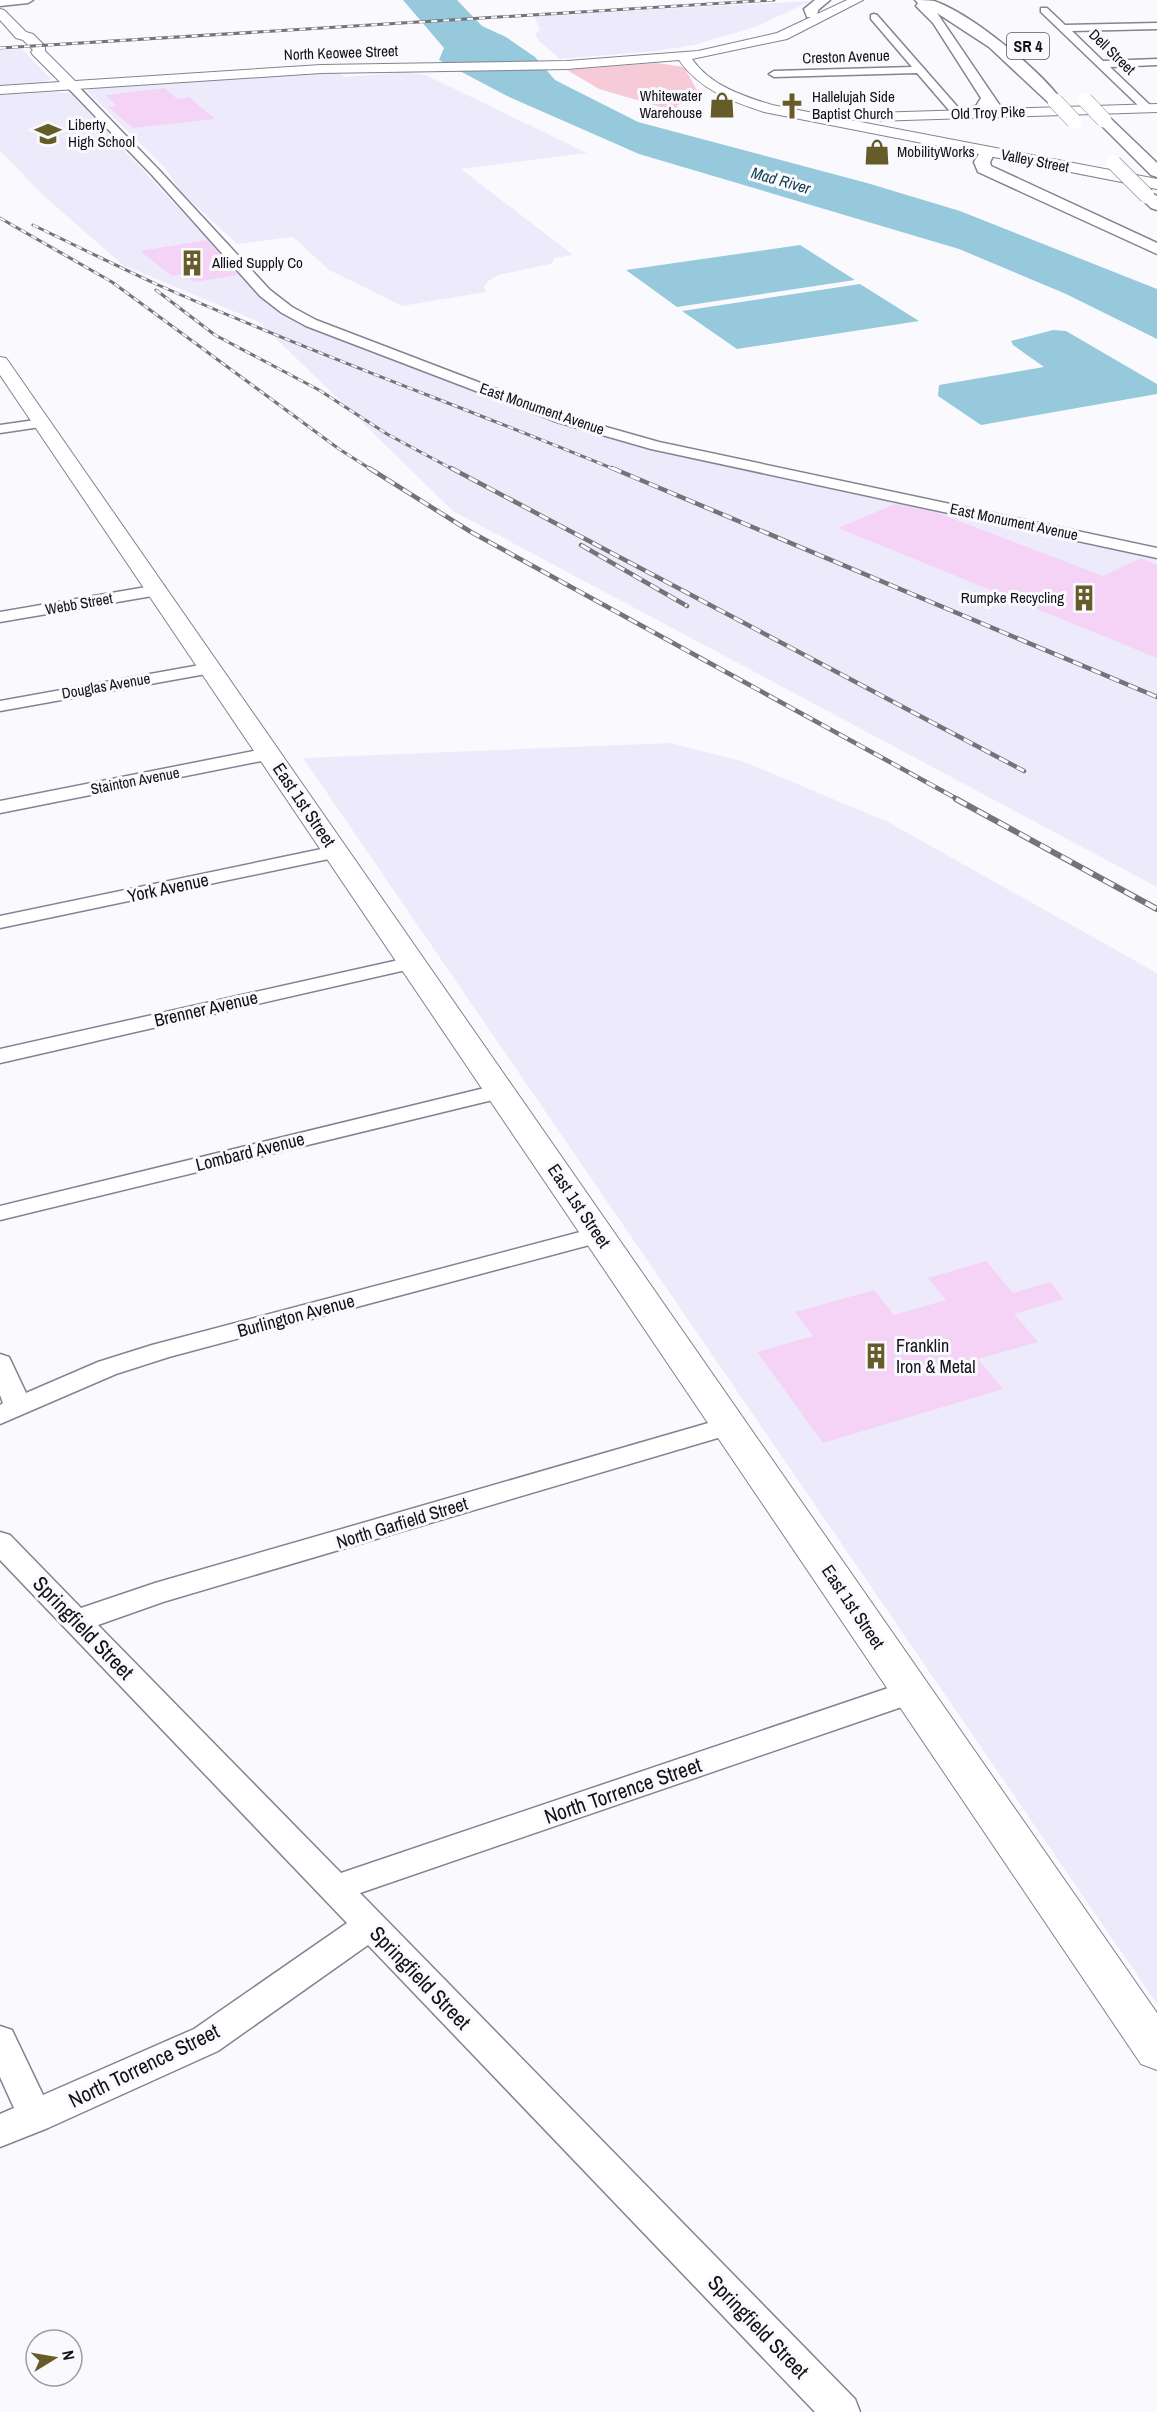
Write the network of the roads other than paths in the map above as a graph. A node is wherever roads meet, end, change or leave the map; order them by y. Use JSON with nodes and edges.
{"nodes":[{"id":1,"x":28,"y":0,"type":"edge"},
{"id":2,"x":823,"y":0,"type":"edge"},
{"id":3,"x":839,"y":0,"type":"edge"},
{"id":4,"x":856,"y":0,"type":"edge"},
{"id":5,"x":922,"y":2,"type":"edge"},
{"id":6,"x":0,"y":3,"type":"edge"},
{"id":7,"x":1044,"y":10,"type":"dead end"},
{"id":8,"x":0,"y":13,"type":"edge"},
{"id":9,"x":812,"y":14,"type":"junction"},
{"id":10,"x":874,"y":17,"type":"dead end"},
{"id":11,"x":1157,"y":26,"type":"edge"},
{"id":12,"x":1064,"y":28,"type":"junction"},
{"id":13,"x":683,"y":56,"type":"junction"},
{"id":14,"x":1157,"y":62,"type":"edge"},
{"id":15,"x":1101,"y":64,"type":"junction"},
{"id":16,"x":920,"y":70,"type":"junction"},
{"id":17,"x":774,"y":74,"type":"dead end"},
{"id":18,"x":71,"y":85,"type":"junction"},
{"id":19,"x":0,"y":90,"type":"edge"},
{"id":20,"x":1081,"y":97,"type":"dead end"},
{"id":21,"x":988,"y":98,"type":"junction"},
{"id":22,"x":1154,"y":111,"type":"edge"},
{"id":23,"x":958,"y":114,"type":"junction"},
{"id":24,"x":875,"y":123,"type":"junction"},
{"id":25,"x":1078,"y":125,"type":"dead end"},
{"id":26,"x":993,"y":133,"type":"junction"},
{"id":27,"x":1110,"y":159,"type":"dead end"},
{"id":28,"x":1155,"y":186,"type":"edge"},
{"id":29,"x":1157,"y":249,"type":"edge"},
{"id":30,"x":0,"y":362,"type":"edge"},
{"id":31,"x":42,"y":423,"type":"junction"},
{"id":32,"x":0,"y":429,"type":"edge"},
{"id":33,"x":1157,"y":553,"type":"edge"},
{"id":34,"x":158,"y":590,"type":"junction"},
{"id":35,"x":0,"y":617,"type":"edge"},
{"id":36,"x":211,"y":668,"type":"junction"},
{"id":37,"x":0,"y":706,"type":"edge"},
{"id":38,"x":269,"y":754,"type":"junction"},
{"id":39,"x":0,"y":807,"type":"edge"},
{"id":40,"x":336,"y":852,"type":"junction"},
{"id":41,"x":0,"y":922,"type":"edge"},
{"id":42,"x":412,"y":963,"type":"junction"},
{"id":43,"x":0,"y":1056,"type":"edge"},
{"id":44,"x":501,"y":1091,"type":"junction"},
{"id":45,"x":0,"y":1213,"type":"edge"},
{"id":46,"x":599,"y":1235,"type":"junction"},
{"id":47,"x":0,"y":1363,"type":"edge"},
{"id":48,"x":9,"y":1411,"type":"edge"},
{"id":49,"x":729,"y":1426,"type":"junction"},
{"id":50,"x":0,"y":1542,"type":"edge"},
{"id":51,"x":76,"y":1621,"type":"junction"},
{"id":52,"x":911,"y":1692,"type":"junction"},
{"id":53,"x":333,"y":1888,"type":"junction"},
{"id":54,"x":369,"y":1926,"type":"junction"},
{"id":55,"x":0,"y":2041,"type":"edge"},
{"id":56,"x":1157,"y":2050,"type":"edge"},
{"id":57,"x":36,"y":2117,"type":"junction"},
{"id":58,"x":0,"y":2131,"type":"edge"},
{"id":59,"x":842,"y":2412,"type":"edge"}],
"edges":[{"from":1,"to":6,"type":"street"},
{"from":2,"to":9,"type":"highway"},
{"from":3,"to":9,"type":"main road","name":"North Keowee Street"},
{"from":4,"to":13,"type":"main road","name":"North Keowee Street"},
{"from":5,"to":21,"type":"highway"},
{"from":5,"to":25,"type":"highway","number":"SR 4","bridge":true},
{"from":7,"to":12,"type":"street","name":"Dell Street"},
{"from":8,"to":18,"type":"main road","name":"East Monument Avenue"},
{"from":9,"to":13,"type":"main road","name":"North Keowee Street"},
{"from":10,"to":16,"type":"street"},
{"from":11,"to":12,"type":"street"},
{"from":12,"to":15,"type":"street","name":"Dell Street"},
{"from":13,"to":18,"type":"main road","name":"North Keowee Street"},
{"from":13,"to":24,"type":"main road","name":"Valley Street"},
{"from":14,"to":15,"type":"street"},
{"from":15,"to":22,"type":"street","name":"Dell Street"},
{"from":16,"to":17,"type":"street","name":"Creston Avenue"},
{"from":16,"to":23,"type":"street"},
{"from":18,"to":19,"type":"main road","name":"North Keowee Street"},
{"from":18,"to":33,"type":"street","name":"East Monument Avenue"},
{"from":20,"to":28,"type":"highway","bridge":true},
{"from":21,"to":23,"type":"highway"},
{"from":21,"to":26,"type":"highway"},
{"from":22,"to":26,"type":"main road","name":"Old Troy Pike"},
{"from":23,"to":24,"type":"main road","name":"Old Troy Pike"},
{"from":23,"to":26,"type":"main road","name":"Old Troy Pike"},
{"from":24,"to":26,"type":"main road","name":"Valley Street"},
{"from":26,"to":28,"type":"main road","name":"Valley Street"},
{"from":26,"to":29,"type":"highway"},
{"from":27,"to":28,"type":"highway","bridge":true},
{"from":30,"to":31,"type":"main road","name":"East 1st Street"},
{"from":31,"to":32,"type":"street"},
{"from":31,"to":34,"type":"main road","name":"East 1st Street"},
{"from":34,"to":35,"type":"street","name":"Webb Street"},
{"from":34,"to":36,"type":"main road","name":"East 1st Street"},
{"from":36,"to":37,"type":"street","name":"Douglas Avenue"},
{"from":36,"to":38,"type":"main road","name":"East 1st Street"},
{"from":38,"to":39,"type":"street","name":"Stainton Avenue"},
{"from":38,"to":40,"type":"main road","name":"East 1st Street"},
{"from":40,"to":41,"type":"street","name":"York Avenue"},
{"from":40,"to":42,"type":"main road","name":"East 1st Street"},
{"from":42,"to":43,"type":"street","name":"Brenner Avenue"},
{"from":42,"to":44,"type":"main road","name":"East 1st Street"},
{"from":44,"to":45,"type":"street","name":"Lombard Avenue"},
{"from":44,"to":46,"type":"main road","name":"East 1st Street"},
{"from":46,"to":48,"type":"street","name":"Burlington Avenue"},
{"from":46,"to":49,"type":"main road","name":"East 1st Street"},
{"from":47,"to":48,"type":"street"},
{"from":49,"to":51,"type":"street","name":"North Garfield Street"},
{"from":49,"to":52,"type":"main road","name":"East 1st Street"},
{"from":50,"to":51,"type":"street","name":"Springfield Street"},
{"from":51,"to":53,"type":"street","name":"Springfield Street"},
{"from":52,"to":53,"type":"street","name":"North Torrence Street"},
{"from":52,"to":56,"type":"main road","name":"East 1st Street"},
{"from":53,"to":54,"type":"street","name":"Springfield Street"},
{"from":54,"to":57,"type":"street","name":"North Torrence Street"},
{"from":54,"to":59,"type":"street","name":"Springfield Street"},
{"from":55,"to":57,"type":"street"},
{"from":57,"to":58,"type":"street","name":"North Torrence Street"}]}
